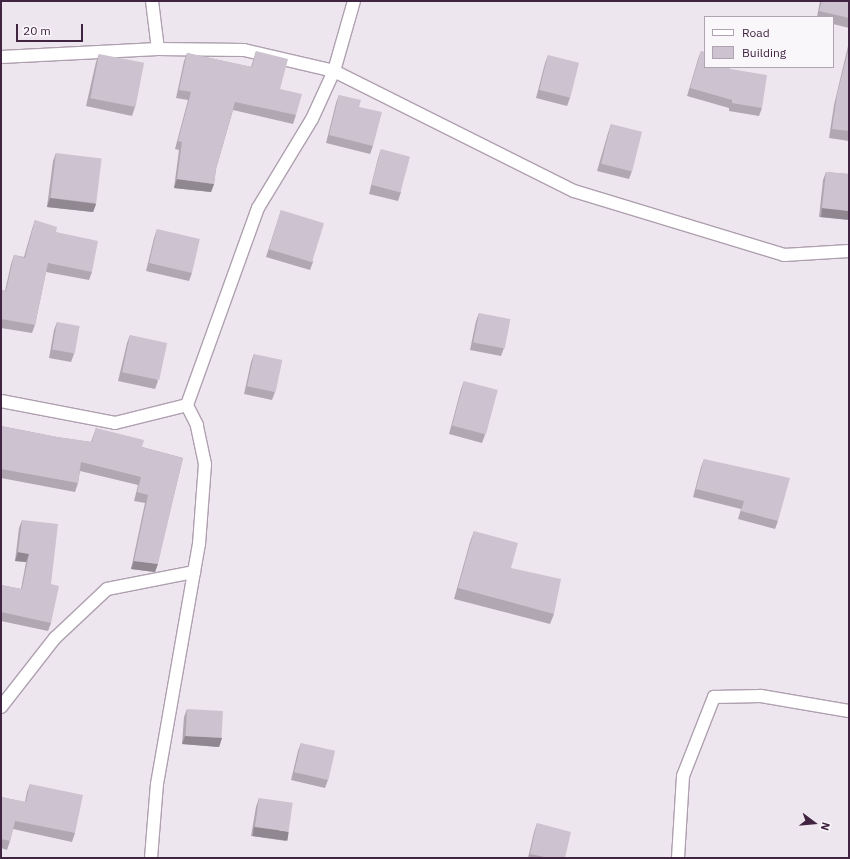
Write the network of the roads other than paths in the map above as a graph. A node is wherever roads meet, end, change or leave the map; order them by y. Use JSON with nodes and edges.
{"nodes":[{"id":1,"x":152,"y":1,"type":"edge"},
{"id":2,"x":354,"y":1,"type":"edge"},
{"id":3,"x":158,"y":49,"type":"junction"},
{"id":4,"x":1,"y":57,"type":"edge"},
{"id":5,"x":334,"y":71,"type":"junction"},
{"id":6,"x":849,"y":251,"type":"edge"},
{"id":7,"x":1,"y":401,"type":"edge"},
{"id":8,"x":187,"y":405,"type":"junction"},
{"id":9,"x":194,"y":572,"type":"junction"},
{"id":10,"x":1,"y":708,"type":"edge"},
{"id":11,"x":849,"y":711,"type":"edge"},
{"id":12,"x":151,"y":858,"type":"edge"},
{"id":13,"x":678,"y":858,"type":"edge"}],
"edges":[{"from":1,"to":3,"type":"street"},
{"from":2,"to":5,"type":"street"},
{"from":3,"to":4,"type":"street"},
{"from":3,"to":5,"type":"street"},
{"from":5,"to":6,"type":"street"},
{"from":5,"to":8,"type":"street"},
{"from":7,"to":8,"type":"street"},
{"from":8,"to":9,"type":"street"},
{"from":9,"to":10,"type":"street"},
{"from":9,"to":12,"type":"street"},
{"from":11,"to":13,"type":"street"}]}
